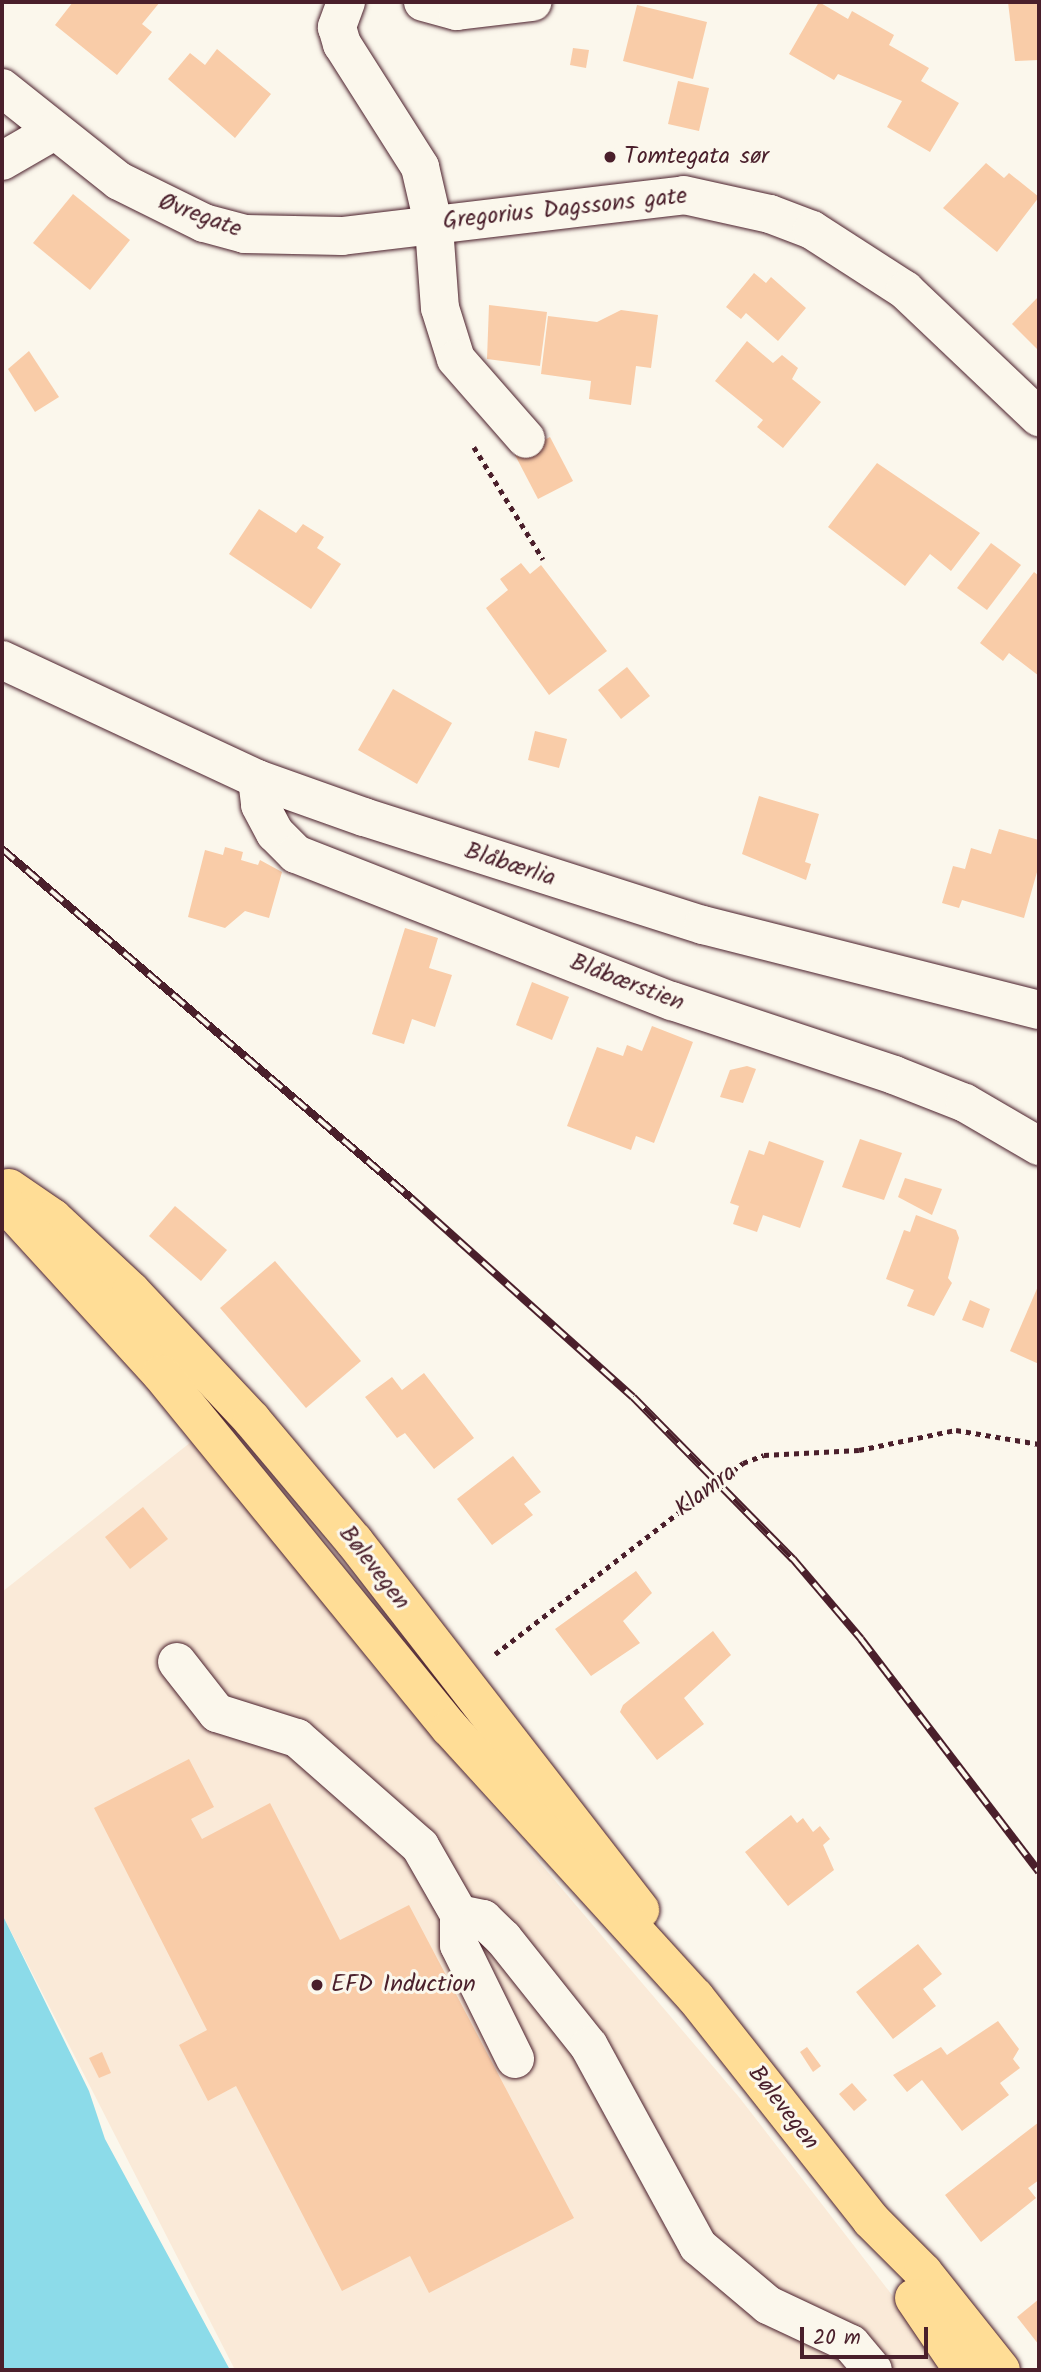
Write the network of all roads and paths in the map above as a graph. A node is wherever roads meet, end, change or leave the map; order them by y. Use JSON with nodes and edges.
{"nodes":[{"id":1,"x":346,"y":2,"type":"edge"},
{"id":2,"x":423,"y":2,"type":"edge"},
{"id":3,"x":532,"y":2,"type":"edge"},
{"id":4,"x":2,"y":88,"type":"edge"},
{"id":5,"x":54,"y":131,"type":"junction"},
{"id":6,"x":2,"y":161,"type":"edge"},
{"id":7,"x":434,"y":227,"type":"junction"},
{"id":8,"x":1039,"y":417,"type":"edge"},
{"id":9,"x":470,"y":439,"type":"dead end"},
{"id":10,"x":526,"y":439,"type":"dead end"},
{"id":11,"x":543,"y":559,"type":"dead end"},
{"id":12,"x":2,"y":660,"type":"edge"},
{"id":13,"x":257,"y":779,"type":"junction"},
{"id":14,"x":1039,"y":1010,"type":"edge"},
{"id":15,"x":1039,"y":1146,"type":"edge"},
{"id":16,"x":2,"y":1184,"type":"edge"},
{"id":17,"x":2,"y":1200,"type":"edge"},
{"id":18,"x":1039,"y":1444,"type":"edge"},
{"id":19,"x":177,"y":1662,"type":"dead end"},
{"id":20,"x":471,"y":1673,"type":"junction"},
{"id":21,"x":430,"y":1704,"type":"junction"},
{"id":22,"x":459,"y":1914,"type":"junction"},
{"id":23,"x":695,"y":1997,"type":"junction"},
{"id":24,"x":515,"y":2060,"type":"dead end"},
{"id":25,"x":871,"y":2220,"type":"junction"},
{"id":26,"x":873,"y":2370,"type":"edge"},
{"id":27,"x":963,"y":2370,"type":"edge"},
{"id":28,"x":1000,"y":2370,"type":"edge"}],
"edges":[{"from":1,"to":7,"type":"street","name":"Gregorius Dagssons gate"},
{"from":2,"to":3,"type":"street"},
{"from":4,"to":5,"type":"street","name":"Øvregate"},
{"from":5,"to":6,"type":"street"},
{"from":5,"to":7,"type":"street","name":"Øvregate"},
{"from":7,"to":8,"type":"street","name":"Gregorius Dagssons gate"},
{"from":7,"to":10,"type":"street"},
{"from":9,"to":11,"type":"path"},
{"from":12,"to":13,"type":"street","name":"Blåbærlia"},
{"from":13,"to":14,"type":"street","name":"Blåbærlia"},
{"from":13,"to":15,"type":"street","name":"Blåbærstien"},
{"from":16,"to":20,"type":"main road","name":"Bølevegen"},
{"from":17,"to":21,"type":"main road","name":"Bølevegen"},
{"from":18,"to":20,"type":"path","name":"Klamra"},
{"from":19,"to":22,"type":"street"},
{"from":20,"to":21,"type":"street"},
{"from":20,"to":23,"type":"main road","name":"Bølevegen"},
{"from":21,"to":23,"type":"main road","name":"Bølevegen"},
{"from":22,"to":24,"type":"street"},
{"from":22,"to":26,"type":"street"},
{"from":23,"to":25,"type":"main road","name":"Bølevegen"},
{"from":25,"to":27,"type":"main road","name":"Bølevegen"},
{"from":25,"to":28,"type":"main road","name":"Bølevegen"}]}
